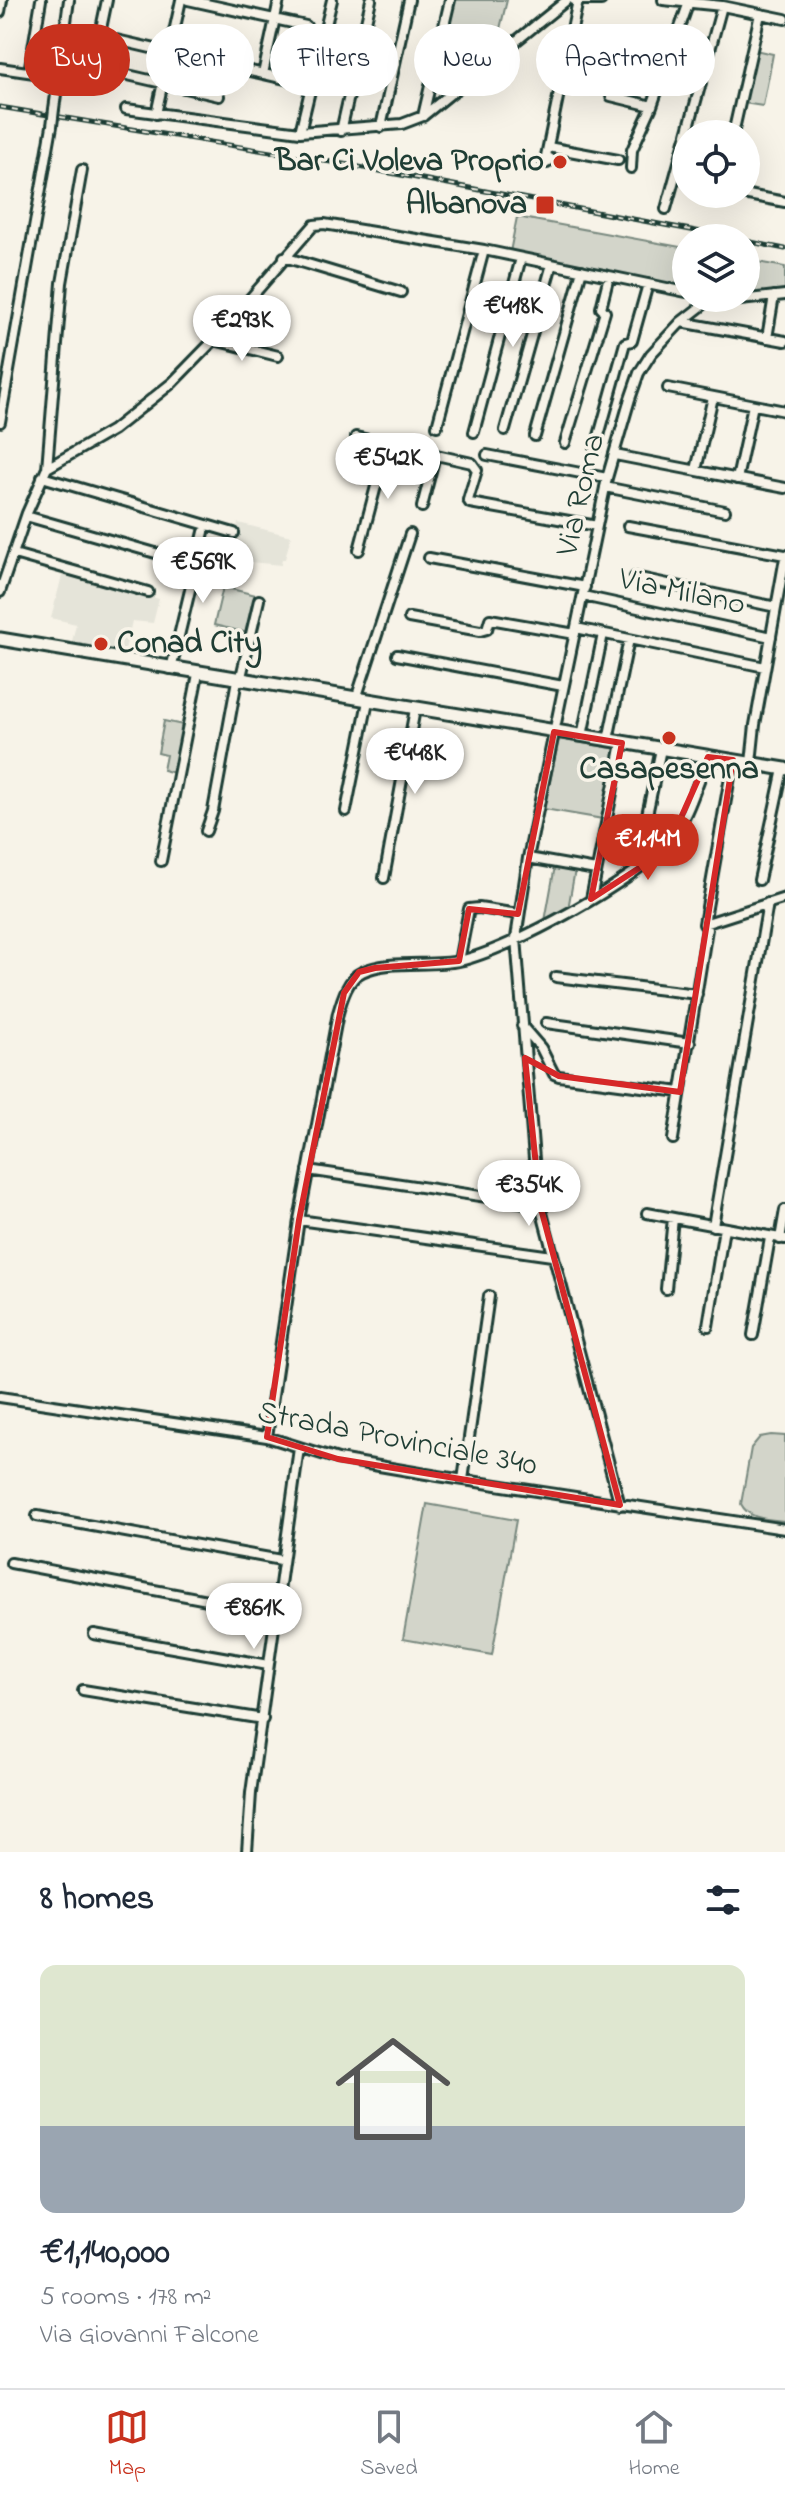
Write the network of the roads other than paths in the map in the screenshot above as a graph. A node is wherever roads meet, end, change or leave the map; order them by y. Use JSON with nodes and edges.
{"nodes":[{"id":1,"x":2,"y":0,"type":"edge"},
{"id":2,"x":41,"y":0,"type":"edge"},
{"id":3,"x":69,"y":0,"type":"edge"},
{"id":4,"x":107,"y":0,"type":"edge"},
{"id":5,"x":181,"y":0,"type":"edge"},
{"id":6,"x":188,"y":0,"type":"edge"},
{"id":7,"x":279,"y":0,"type":"edge"},
{"id":8,"x":332,"y":0,"type":"edge"},
{"id":9,"x":371,"y":0,"type":"edge"},
{"id":10,"x":409,"y":0,"type":"edge"},
{"id":11,"x":450,"y":0,"type":"edge"},
{"id":12,"x":568,"y":0,"type":"edge"},
{"id":13,"x":578,"y":0,"type":"edge"},
{"id":14,"x":601,"y":0,"type":"edge"},
{"id":15,"x":663,"y":0,"type":"edge"},
{"id":16,"x":689,"y":2,"type":"edge"},
{"id":17,"x":722,"y":6,"type":"junction"},
{"id":18,"x":0,"y":12,"type":"edge"},
{"id":19,"x":760,"y":14,"type":"junction"},
{"id":20,"x":275,"y":19,"type":"junction"},
{"id":21,"x":785,"y":19,"type":"edge"},
{"id":22,"x":37,"y":24,"type":"edge"},
{"id":23,"x":102,"y":24,"type":"edge"},
{"id":24,"x":176,"y":24,"type":"edge"},
{"id":25,"x":297,"y":24,"type":"edge"},
{"id":26,"x":573,"y":24,"type":"edge"},
{"id":27,"x":681,"y":24,"type":"edge"},
{"id":28,"x":0,"y":68,"type":"edge"},
{"id":29,"x":24,"y":71,"type":"edge"},
{"id":30,"x":254,"y":72,"type":"edge"},
{"id":31,"x":263,"y":74,"type":"junction"},
{"id":32,"x":270,"y":76,"type":"edge"},
{"id":33,"x":161,"y":96,"type":"edge"},
{"id":34,"x":559,"y":96,"type":"edge"},
{"id":35,"x":611,"y":96,"type":"dead end"},
{"id":36,"x":655,"y":96,"type":"edge"},
{"id":37,"x":652,"y":106,"type":"junction"},
{"id":38,"x":126,"y":109,"type":"dead end"},
{"id":39,"x":156,"y":114,"type":"junction"},
{"id":40,"x":423,"y":116,"type":"junction"},
{"id":41,"x":690,"y":120,"type":"edge"},
{"id":42,"x":736,"y":120,"type":"edge"},
{"id":43,"x":381,"y":127,"type":"junction"},
{"id":44,"x":341,"y":131,"type":"junction"},
{"id":45,"x":300,"y":132,"type":"junction"},
{"id":46,"x":618,"y":160,"type":"dead end"},
{"id":47,"x":631,"y":168,"type":"dead end"},
{"id":48,"x":82,"y":170,"type":"dead end"},
{"id":49,"x":672,"y":187,"type":"edge"},
{"id":50,"x":760,"y":197,"type":"edge"},
{"id":51,"x":785,"y":202,"type":"edge"},
{"id":52,"x":666,"y":209,"type":"dead end"},
{"id":53,"x":484,"y":250,"type":"junction"},
{"id":54,"x":284,"y":257,"type":"junction"},
{"id":55,"x":521,"y":258,"type":"junction"},
{"id":56,"x":552,"y":264,"type":"junction"},
{"id":57,"x":582,"y":270,"type":"junction"},
{"id":58,"x":609,"y":276,"type":"junction"},
{"id":59,"x":648,"y":284,"type":"junction"},
{"id":60,"x":672,"y":289,"type":"edge"},
{"id":61,"x":401,"y":292,"type":"dead end"},
{"id":62,"x":785,"y":295,"type":"edge"},
{"id":63,"x":774,"y":296,"type":"junction"},
{"id":64,"x":760,"y":298,"type":"edge"},
{"id":65,"x":695,"y":312,"type":"edge"},
{"id":66,"x":681,"y":322,"type":"junction"},
{"id":67,"x":767,"y":338,"type":"junction"},
{"id":68,"x":214,"y":340,"type":"junction"},
{"id":69,"x":785,"y":341,"type":"edge"},
{"id":70,"x":278,"y":356,"type":"dead end"},
{"id":71,"x":668,"y":388,"type":"dead end"},
{"id":72,"x":713,"y":397,"type":"junction"},
{"id":73,"x":753,"y":405,"type":"junction"},
{"id":74,"x":785,"y":411,"type":"edge"},
{"id":75,"x":0,"y":422,"type":"edge"},
{"id":76,"x":437,"y":426,"type":"dead end"},
{"id":77,"x":505,"y":430,"type":"dead end"},
{"id":78,"x":474,"y":432,"type":"dead end"},
{"id":79,"x":535,"y":436,"type":"dead end"},
{"id":80,"x":356,"y":437,"type":"dead end"},
{"id":81,"x":565,"y":443,"type":"dead end"},
{"id":82,"x":387,"y":445,"type":"junction"},
{"id":83,"x":595,"y":450,"type":"dead end"},
{"id":84,"x":435,"y":455,"type":"junction"},
{"id":85,"x":487,"y":455,"type":"dead end"},
{"id":86,"x":615,"y":455,"type":"junction"},
{"id":87,"x":47,"y":468,"type":"junction"},
{"id":88,"x":696,"y":470,"type":"junction"},
{"id":89,"x":42,"y":477,"type":"junction"},
{"id":90,"x":737,"y":479,"type":"junction"},
{"id":91,"x":606,"y":483,"type":"junction"},
{"id":92,"x":785,"y":488,"type":"edge"},
{"id":93,"x":422,"y":507,"type":"dead end"},
{"id":94,"x":725,"y":511,"type":"dead end"},
{"id":95,"x":26,"y":516,"type":"junction"},
{"id":96,"x":597,"y":526,"type":"junction"},
{"id":97,"x":628,"y":526,"type":"dead end"},
{"id":98,"x":204,"y":532,"type":"dead end"},
{"id":99,"x":234,"y":533,"type":"dead end"},
{"id":100,"x":410,"y":534,"type":"dead end"},
{"id":101,"x":359,"y":550,"type":"dead end"},
{"id":102,"x":14,"y":554,"type":"junction"},
{"id":103,"x":166,"y":556,"type":"dead end"},
{"id":104,"x":785,"y":557,"type":"edge"},
{"id":105,"x":429,"y":558,"type":"dead end"},
{"id":106,"x":635,"y":577,"type":"dead end"},
{"id":107,"x":584,"y":591,"type":"junction"},
{"id":108,"x":0,"y":592,"type":"edge"},
{"id":109,"x":148,"y":592,"type":"dead end"},
{"id":110,"x":259,"y":600,"type":"dead end"},
{"id":111,"x":779,"y":605,"type":"edge"},
{"id":112,"x":409,"y":618,"type":"dead end"},
{"id":113,"x":576,"y":631,"type":"junction"},
{"id":114,"x":603,"y":634,"type":"junction"},
{"id":115,"x":771,"y":637,"type":"junction"},
{"id":116,"x":0,"y":639,"type":"edge"},
{"id":117,"x":629,"y":639,"type":"junction"},
{"id":118,"x":397,"y":655,"type":"dead end"},
{"id":119,"x":765,"y":667,"type":"junction"},
{"id":120,"x":171,"y":669,"type":"junction"},
{"id":121,"x":198,"y":674,"type":"junction"},
{"id":122,"x":239,"y":680,"type":"junction"},
{"id":123,"x":563,"y":686,"type":"junction"},
{"id":124,"x":362,"y":700,"type":"junction"},
{"id":125,"x":415,"y":709,"type":"junction"},
{"id":126,"x":554,"y":732,"type":"junction"},
{"id":127,"x":582,"y":736,"type":"junction"},
{"id":128,"x":608,"y":740,"type":"junction"},
{"id":129,"x":622,"y":743,"type":"junction"},
{"id":130,"x":661,"y":749,"type":"junction"},
{"id":131,"x":708,"y":757,"type":"junction"},
{"id":132,"x":733,"y":760,"type":"junction"},
{"id":133,"x":751,"y":763,"type":"junction"},
{"id":134,"x":784,"y":769,"type":"edge"},
{"id":135,"x":346,"y":811,"type":"dead end"},
{"id":136,"x":206,"y":831,"type":"dead end"},
{"id":137,"x":528,"y":858,"type":"junction"},
{"id":138,"x":161,"y":861,"type":"dead end"},
{"id":139,"x":596,"y":870,"type":"junction"},
{"id":140,"x":635,"y":871,"type":"junction"},
{"id":141,"x":384,"y":878,"type":"dead end"},
{"id":142,"x":759,"y":880,"type":"dead end"},
{"id":143,"x":785,"y":898,"type":"edge"},
{"id":144,"x":591,"y":899,"type":"junction"},
{"id":145,"x":768,"y":903,"type":"junction"},
{"id":146,"x":518,"y":914,"type":"junction"},
{"id":147,"x":704,"y":924,"type":"junction"},
{"id":148,"x":516,"y":938,"type":"junction"},
{"id":149,"x":459,"y":961,"type":"junction"},
{"id":150,"x":556,"y":977,"type":"dead end"},
{"id":151,"x":697,"y":994,"type":"junction"},
{"id":152,"x":546,"y":1023,"type":"dead end"},
{"id":153,"x":522,"y":1026,"type":"junction"},
{"id":154,"x":690,"y":1043,"type":"junction"},
{"id":155,"x":680,"y":1092,"type":"junction"},
{"id":156,"x":673,"y":1139,"type":"dead end"},
{"id":157,"x":308,"y":1170,"type":"junction"},
{"id":158,"x":540,"y":1205,"type":"junction"},
{"id":159,"x":785,"y":1210,"type":"edge"},
{"id":160,"x":647,"y":1213,"type":"dead end"},
{"id":161,"x":673,"y":1218,"type":"junction"},
{"id":162,"x":299,"y":1220,"type":"junction"},
{"id":163,"x":713,"y":1226,"type":"junction"},
{"id":164,"x":724,"y":1228,"type":"junction"},
{"id":165,"x":778,"y":1239,"type":"edge"},
{"id":166,"x":552,"y":1256,"type":"junction"},
{"id":167,"x":666,"y":1289,"type":"dead end"},
{"id":168,"x":489,"y":1296,"type":"dead end"},
{"id":169,"x":708,"y":1326,"type":"dead end"},
{"id":170,"x":753,"y":1335,"type":"dead end"},
{"id":171,"x":0,"y":1397,"type":"edge"},
{"id":172,"x":267,"y":1437,"type":"junction"},
{"id":173,"x":299,"y":1448,"type":"junction"},
{"id":174,"x":463,"y":1480,"type":"junction"},
{"id":175,"x":620,"y":1505,"type":"junction"},
{"id":176,"x":37,"y":1516,"type":"dead end"},
{"id":177,"x":785,"y":1529,"type":"edge"},
{"id":178,"x":281,"y":1560,"type":"junction"},
{"id":179,"x":11,"y":1563,"type":"dead end"},
{"id":180,"x":276,"y":1613,"type":"junction"},
{"id":181,"x":94,"y":1634,"type":"dead end"},
{"id":182,"x":268,"y":1665,"type":"junction"},
{"id":183,"x":83,"y":1690,"type":"dead end"},
{"id":184,"x":263,"y":1719,"type":"junction"},
{"id":185,"x":247,"y":1852,"type":"edge"}],
"edges":[{"from":1,"to":18,"type":"street"},
{"from":2,"to":22,"type":"street"},
{"from":3,"to":75,"type":"street","bridge":true},
{"from":4,"to":23,"type":"street"},
{"from":5,"to":24,"type":"street"},
{"from":6,"to":20,"type":"street"},
{"from":7,"to":20,"type":"street"},
{"from":8,"to":45,"type":"street"},
{"from":9,"to":44,"type":"street"},
{"from":10,"to":43,"type":"street"},
{"from":11,"to":40,"type":"street"},
{"from":12,"to":13,"type":"street"},
{"from":12,"to":40,"type":"street"},
{"from":13,"to":14,"type":"street"},
{"from":13,"to":26,"type":"street"},
{"from":15,"to":16,"type":"street"},
{"from":16,"to":17,"type":"street"},
{"from":16,"to":27,"type":"street"},
{"from":17,"to":19,"type":"street"},
{"from":17,"to":41,"type":"street"},
{"from":19,"to":21,"type":"street"},
{"from":19,"to":42,"type":"street"},
{"from":20,"to":25,"type":"street"},
{"from":20,"to":31,"type":"street"},
{"from":28,"to":29,"type":"street"},
{"from":30,"to":31,"type":"street"},
{"from":31,"to":32,"type":"street"},
{"from":33,"to":39,"type":"street"},
{"from":34,"to":46,"type":"street"},
{"from":35,"to":37,"type":"street"},
{"from":36,"to":37,"type":"street"},
{"from":37,"to":47,"type":"street"},
{"from":38,"to":39,"type":"street"},
{"from":39,"to":45,"type":"street"},
{"from":40,"to":43,"type":"street"},
{"from":43,"to":44,"type":"street"},
{"from":44,"to":45,"type":"street"},
{"from":48,"to":87,"type":"street"},
{"from":49,"to":52,"type":"street"},
{"from":50,"to":51,"type":"street"},
{"from":53,"to":54,"type":"street"},
{"from":53,"to":55,"type":"street"},
{"from":53,"to":76,"type":"street"},
{"from":54,"to":61,"type":"street"},
{"from":54,"to":68,"type":"street"},
{"from":55,"to":56,"type":"street"},
{"from":55,"to":78,"type":"street"},
{"from":56,"to":57,"type":"street"},
{"from":56,"to":77,"type":"street"},
{"from":57,"to":58,"type":"street"},
{"from":57,"to":79,"type":"street"},
{"from":58,"to":59,"type":"street"},
{"from":58,"to":81,"type":"street"},
{"from":59,"to":60,"type":"street"},
{"from":59,"to":83,"type":"street"},
{"from":62,"to":63,"type":"street"},
{"from":63,"to":64,"type":"street"},
{"from":63,"to":67,"type":"street"},
{"from":65,"to":66,"type":"street","name":"Via Roma"},
{"from":66,"to":67,"type":"street"},
{"from":66,"to":86,"type":"street","name":"Via Roma"},
{"from":67,"to":69,"type":"street"},
{"from":68,"to":70,"type":"street"},
{"from":68,"to":87,"type":"street"},
{"from":71,"to":72,"type":"street"},
{"from":72,"to":73,"type":"street"},
{"from":72,"to":88,"type":"street"},
{"from":73,"to":74,"type":"street"},
{"from":73,"to":90,"type":"street"},
{"from":80,"to":82,"type":"street"},
{"from":82,"to":84,"type":"street"},
{"from":82,"to":101,"type":"street"},
{"from":84,"to":93,"type":"street"},
{"from":84,"to":96,"type":"street"},
{"from":85,"to":91,"type":"street"},
{"from":86,"to":88,"type":"street"},
{"from":86,"to":91,"type":"street","name":"Via Roma"},
{"from":87,"to":89,"type":"street"},
{"from":88,"to":90,"type":"street"},
{"from":89,"to":95,"type":"street"},
{"from":89,"to":99,"type":"street"},
{"from":90,"to":92,"type":"street"},
{"from":91,"to":94,"type":"street"},
{"from":91,"to":96,"type":"street","name":"Via Roma"},
{"from":95,"to":102,"type":"street"},
{"from":95,"to":103,"type":"street"},
{"from":96,"to":107,"type":"street","name":"Via Roma"},
{"from":97,"to":104,"type":"street"},
{"from":98,"to":120,"type":"street"},
{"from":100,"to":124,"type":"street"},
{"from":102,"to":108,"type":"street"},
{"from":102,"to":109,"type":"street"},
{"from":104,"to":111,"type":"street"},
{"from":105,"to":107,"type":"street","name":"Via Milano"},
{"from":106,"to":111,"type":"street"},
{"from":107,"to":113,"type":"street","name":"Via Roma"},
{"from":107,"to":115,"type":"street","name":"Via Milano"},
{"from":110,"to":122,"type":"street"},
{"from":111,"to":115,"type":"street"},
{"from":112,"to":113,"type":"street"},
{"from":113,"to":114,"type":"street"},
{"from":113,"to":123,"type":"street","name":"Via Roma"},
{"from":114,"to":117,"type":"street"},
{"from":114,"to":127,"type":"street"},
{"from":115,"to":119,"type":"street"},
{"from":116,"to":120,"type":"street"},
{"from":117,"to":119,"type":"street"},
{"from":117,"to":128,"type":"street"},
{"from":118,"to":123,"type":"street"},
{"from":119,"to":133,"type":"street"},
{"from":120,"to":121,"type":"street"},
{"from":121,"to":122,"type":"street"},
{"from":121,"to":138,"type":"street"},
{"from":122,"to":124,"type":"street"},
{"from":122,"to":136,"type":"street"},
{"from":123,"to":126,"type":"street","name":"Via Roma"},
{"from":124,"to":125,"type":"street"},
{"from":124,"to":135,"type":"street"},
{"from":125,"to":126,"type":"street"},
{"from":125,"to":141,"type":"street"},
{"from":126,"to":127,"type":"street"},
{"from":126,"to":137,"type":"street","name":"Via Roma"},
{"from":127,"to":128,"type":"street"},
{"from":128,"to":129,"type":"street"},
{"from":129,"to":130,"type":"street"},
{"from":129,"to":139,"type":"street"},
{"from":130,"to":131,"type":"street"},
{"from":130,"to":140,"type":"street"},
{"from":131,"to":132,"type":"street"},
{"from":131,"to":140,"type":"street"},
{"from":132,"to":133,"type":"street"},
{"from":132,"to":147,"type":"street"},
{"from":133,"to":134,"type":"street"},
{"from":134,"to":142,"type":"street"},
{"from":137,"to":139,"type":"street"},
{"from":137,"to":146,"type":"street","name":"Via Roma"},
{"from":139,"to":144,"type":"street"},
{"from":140,"to":144,"type":"street"},
{"from":143,"to":145,"type":"street"},
{"from":144,"to":148,"type":"street"},
{"from":145,"to":147,"type":"street"},
{"from":145,"to":163,"type":"street"},
{"from":146,"to":148,"type":"street","name":"Via Roma"},
{"from":146,"to":149,"type":"street"},
{"from":147,"to":151,"type":"street"},
{"from":148,"to":149,"type":"street"},
{"from":148,"to":153,"type":"street","name":"Via Roma"},
{"from":149,"to":157,"type":"street"},
{"from":150,"to":151,"type":"street"},
{"from":151,"to":154,"type":"street"},
{"from":152,"to":154,"type":"street"},
{"from":153,"to":155,"type":"street"},
{"from":153,"to":158,"type":"street","name":"Via Roma"},
{"from":154,"to":155,"type":"street"},
{"from":155,"to":156,"type":"street"},
{"from":157,"to":158,"type":"street"},
{"from":157,"to":162,"type":"street"},
{"from":158,"to":166,"type":"street","name":"Via Roma"},
{"from":159,"to":165,"type":"street"},
{"from":160,"to":161,"type":"street"},
{"from":161,"to":163,"type":"street"},
{"from":161,"to":167,"type":"street"},
{"from":162,"to":166,"type":"street"},
{"from":162,"to":172,"type":"street"},
{"from":163,"to":164,"type":"street"},
{"from":164,"to":165,"type":"street"},
{"from":164,"to":169,"type":"street"},
{"from":165,"to":170,"type":"street"},
{"from":166,"to":175,"type":"street","name":"Via Roma"},
{"from":168,"to":174,"type":"street"},
{"from":171,"to":172,"type":"street","name":"Strada Provinciale 340"},
{"from":172,"to":173,"type":"street","name":"Strada Provinciale 340"},
{"from":173,"to":174,"type":"street","name":"Strada Provinciale 340"},
{"from":173,"to":178,"type":"street"},
{"from":174,"to":175,"type":"street","name":"Strada Provinciale 340"},
{"from":175,"to":177,"type":"street","name":"Strada Provinciale 340"},
{"from":176,"to":178,"type":"street"},
{"from":178,"to":180,"type":"street"},
{"from":179,"to":180,"type":"street"},
{"from":180,"to":182,"type":"street"},
{"from":181,"to":182,"type":"street"},
{"from":182,"to":184,"type":"street"},
{"from":183,"to":184,"type":"street"},
{"from":184,"to":185,"type":"street"}]}
